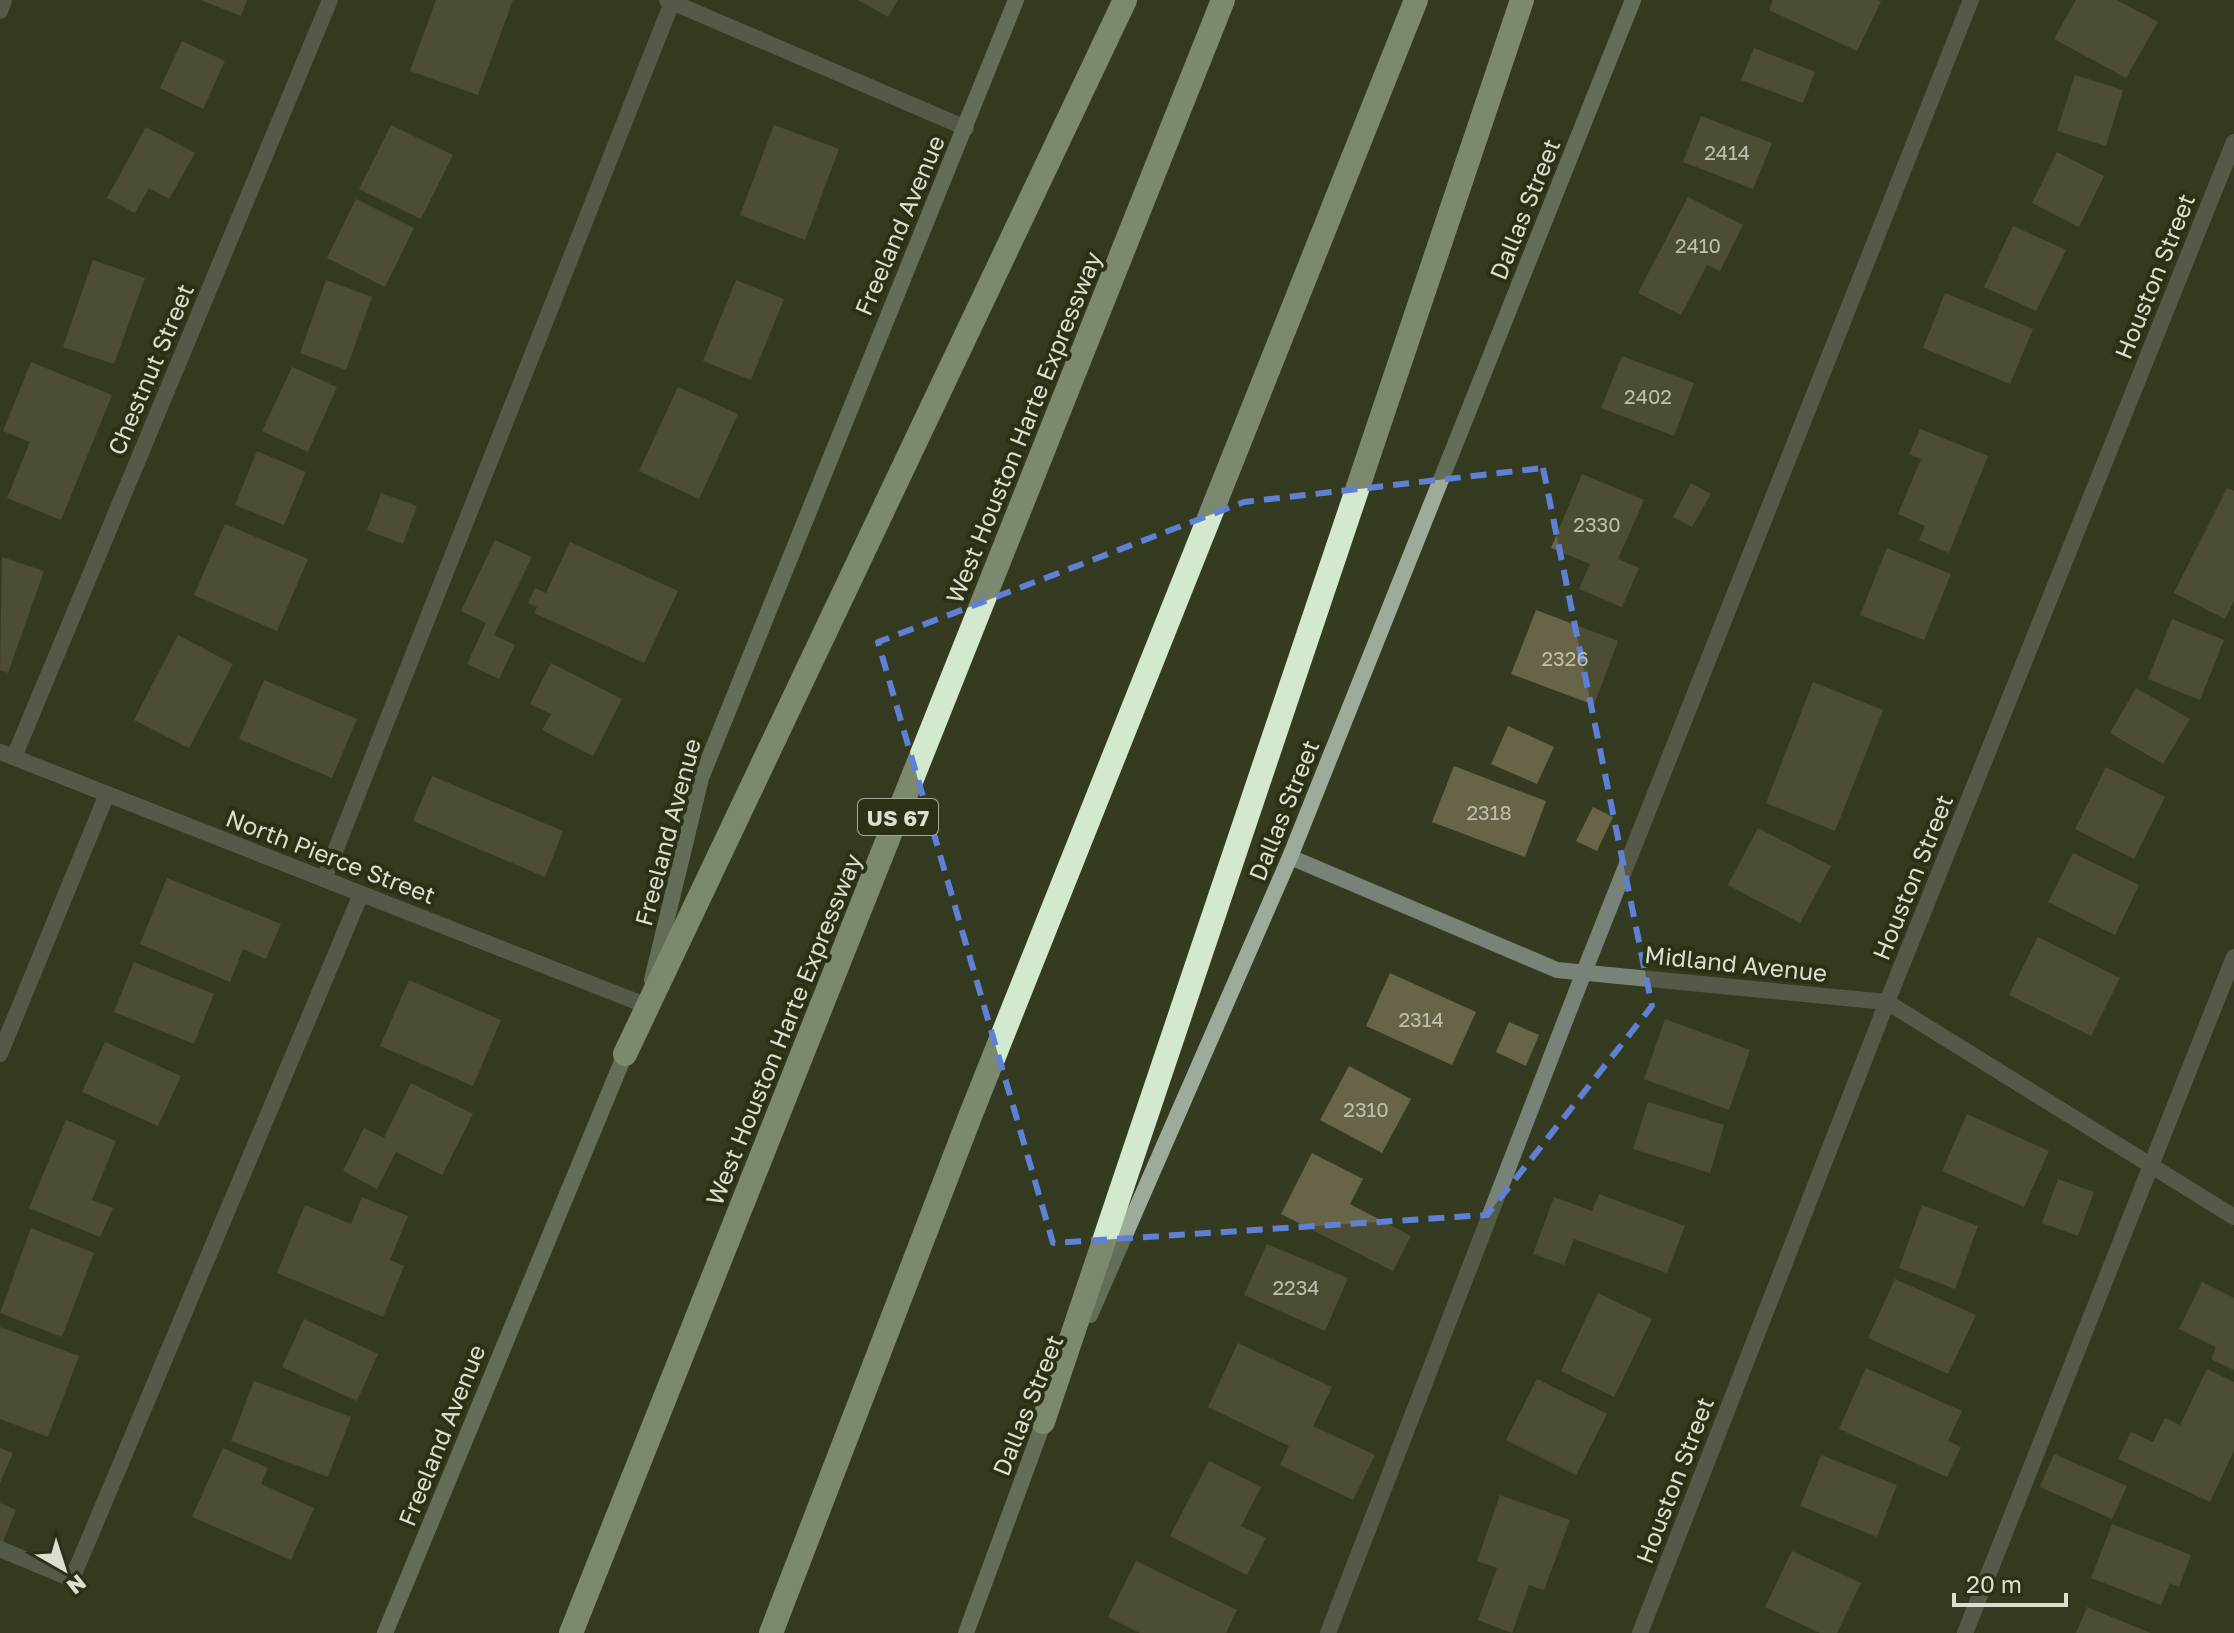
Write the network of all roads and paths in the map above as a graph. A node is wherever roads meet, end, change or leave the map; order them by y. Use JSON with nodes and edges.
{"nodes":[{"id":1,"x":4,"y":0,"type":"edge"},
{"id":2,"x":330,"y":0,"type":"edge"},
{"id":3,"x":1016,"y":0,"type":"edge"},
{"id":4,"x":1125,"y":0,"type":"edge"},
{"id":5,"x":1223,"y":0,"type":"edge"},
{"id":6,"x":1416,"y":0,"type":"edge"},
{"id":7,"x":1522,"y":0,"type":"edge"},
{"id":8,"x":1633,"y":0,"type":"edge"},
{"id":9,"x":1971,"y":0,"type":"edge"},
{"id":10,"x":671,"y":1,"type":"edge"},
{"id":11,"x":0,"y":11,"type":"edge"},
{"id":12,"x":966,"y":128,"type":"junction"},
{"id":13,"x":2234,"y":142,"type":"edge"},
{"id":14,"x":7,"y":755,"type":"edge"},
{"id":15,"x":107,"y":794,"type":"junction"},
{"id":16,"x":1290,"y":857,"type":"junction"},
{"id":17,"x":324,"y":879,"type":"junction"},
{"id":18,"x":361,"y":894,"type":"junction"},
{"id":19,"x":2234,"y":957,"type":"edge"},
{"id":20,"x":1584,"y":972,"type":"junction"},
{"id":21,"x":1887,"y":1002,"type":"junction"},
{"id":22,"x":645,"y":1005,"type":"junction"},
{"id":23,"x":0,"y":1054,"type":"edge"},
{"id":24,"x":625,"y":1054,"type":"junction"},
{"id":25,"x":2151,"y":1165,"type":"junction"},
{"id":26,"x":2234,"y":1217,"type":"edge"},
{"id":27,"x":1043,"y":1422,"type":"junction"},
{"id":28,"x":0,"y":1549,"type":"edge"},
{"id":29,"x":385,"y":1633,"type":"edge"},
{"id":30,"x":571,"y":1633,"type":"edge"},
{"id":31,"x":771,"y":1633,"type":"edge"},
{"id":32,"x":966,"y":1633,"type":"edge"},
{"id":33,"x":1328,"y":1633,"type":"edge"},
{"id":34,"x":1640,"y":1633,"type":"edge"},
{"id":35,"x":1965,"y":1633,"type":"edge"}],
"edges":[{"from":1,"to":11,"type":"street"},
{"from":2,"to":14,"type":"street","name":"Chestnut Street"},
{"from":3,"to":12,"type":"main road","name":"Freeland Avenue"},
{"from":4,"to":24,"type":"highway"},
{"from":5,"to":30,"type":"highway","name":"West Houston Harte Expressway","number":"US 67"},
{"from":6,"to":31,"type":"highway"},
{"from":7,"to":27,"type":"highway"},
{"from":8,"to":16,"type":"main road","name":"Dallas Street"},
{"from":9,"to":20,"type":"street"},
{"from":10,"to":12,"type":"street"},
{"from":10,"to":17,"type":"street"},
{"from":12,"to":22,"type":"main road","name":"Freeland Avenue"},
{"from":13,"to":21,"type":"street","name":"Houston Street"},
{"from":14,"to":15,"type":"street","name":"North Pierce Street"},
{"from":15,"to":17,"type":"street","name":"North Pierce Street"},
{"from":15,"to":23,"type":"street"},
{"from":16,"to":20,"type":"street","name":"Midland Avenue"},
{"from":16,"to":27,"type":"main road","name":"Dallas Street"},
{"from":17,"to":18,"type":"street","name":"North Pierce Street"},
{"from":18,"to":22,"type":"street","name":"North Pierce Street"},
{"from":18,"to":28,"type":"street"},
{"from":19,"to":25,"type":"street"},
{"from":20,"to":21,"type":"street","name":"Midland Avenue"},
{"from":20,"to":33,"type":"street"},
{"from":21,"to":25,"type":"street","name":"Midland Avenue"},
{"from":21,"to":34,"type":"street","name":"Houston Street"},
{"from":22,"to":24,"type":"main road","name":"Freeland Avenue"},
{"from":24,"to":29,"type":"main road","name":"Freeland Avenue"},
{"from":25,"to":26,"type":"street","name":"Midland Avenue"},
{"from":25,"to":35,"type":"street"},
{"from":27,"to":32,"type":"main road","name":"Dallas Street"}]}
